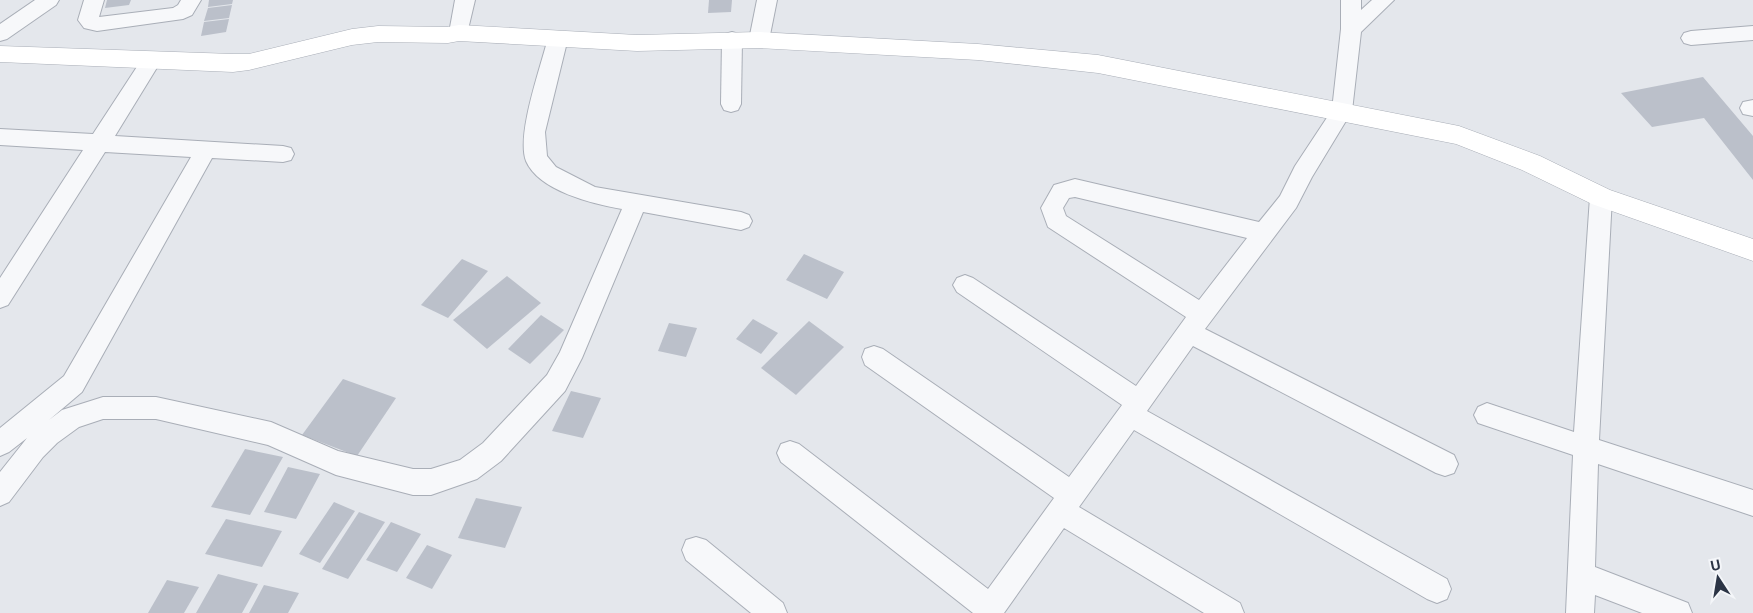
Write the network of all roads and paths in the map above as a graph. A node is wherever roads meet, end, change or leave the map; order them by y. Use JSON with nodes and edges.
{"nodes":[{"id":1,"x":49,"y":0,"type":"edge"},
{"id":2,"x":94,"y":0,"type":"edge"},
{"id":3,"x":191,"y":0,"type":"edge"},
{"id":4,"x":465,"y":0,"type":"edge"},
{"id":5,"x":767,"y":0,"type":"edge"},
{"id":6,"x":1351,"y":0,"type":"edge"},
{"id":7,"x":1384,"y":0,"type":"edge"},
{"id":8,"x":4,"y":28,"type":"edge"},
{"id":9,"x":1351,"y":29,"type":"junction"},
{"id":10,"x":459,"y":33,"type":"junction"},
{"id":11,"x":1753,"y":33,"type":"edge"},
{"id":12,"x":558,"y":38,"type":"junction"},
{"id":13,"x":1692,"y":38,"type":"dead end"},
{"id":14,"x":732,"y":39,"type":"junction"},
{"id":15,"x":759,"y":40,"type":"junction"},
{"id":16,"x":0,"y":54,"type":"edge"},
{"id":17,"x":151,"y":61,"type":"junction"},
{"id":18,"x":731,"y":104,"type":"dead end"},
{"id":19,"x":1342,"y":111,"type":"junction"},
{"id":20,"x":0,"y":137,"type":"edge"},
{"id":21,"x":99,"y":143,"type":"junction"},
{"id":22,"x":206,"y":149,"type":"junction"},
{"id":23,"x":283,"y":154,"type":"dead end"},
{"id":24,"x":1601,"y":197,"type":"junction"},
{"id":25,"x":636,"y":202,"type":"junction"},
{"id":26,"x":740,"y":221,"type":"dead end"},
{"id":27,"x":1265,"y":234,"type":"junction"},
{"id":28,"x":1753,"y":250,"type":"edge"},
{"id":29,"x":965,"y":284,"type":"dead end"},
{"id":30,"x":0,"y":298,"type":"edge"},
{"id":31,"x":1196,"y":323,"type":"junction"},
{"id":32,"x":874,"y":357,"type":"dead end"},
{"id":33,"x":1134,"y":408,"type":"junction"},
{"id":34,"x":1487,"y":415,"type":"dead end"},
{"id":35,"x":0,"y":444,"type":"edge"},
{"id":36,"x":1586,"y":447,"type":"junction"},
{"id":37,"x":790,"y":453,"type":"dead end"},
{"id":38,"x":1445,"y":464,"type":"dead end"},
{"id":39,"x":0,"y":493,"type":"edge"},
{"id":40,"x":1066,"y":503,"type":"junction"},
{"id":41,"x":1753,"y":503,"type":"edge"},
{"id":42,"x":696,"y":550,"type":"dead end"},
{"id":43,"x":1582,"y":576,"type":"junction"},
{"id":44,"x":1437,"y":589,"type":"dead end"},
{"id":45,"x":989,"y":611,"type":"edge"},
{"id":46,"x":773,"y":613,"type":"edge"},
{"id":47,"x":1230,"y":613,"type":"edge"},
{"id":48,"x":1580,"y":613,"type":"edge"},
{"id":49,"x":1678,"y":613,"type":"edge"}],
"edges":[{"from":1,"to":8,"type":"street"},
{"from":2,"to":3,"type":"street"},
{"from":4,"to":10,"type":"street"},
{"from":5,"to":15,"type":"street"},
{"from":6,"to":9,"type":"street"},
{"from":7,"to":9,"type":"street"},
{"from":9,"to":19,"type":"street"},
{"from":10,"to":12,"type":"street"},
{"from":10,"to":17,"type":"street"},
{"from":11,"to":13,"type":"street"},
{"from":12,"to":14,"type":"street"},
{"from":12,"to":25,"type":"street"},
{"from":14,"to":15,"type":"street"},
{"from":14,"to":18,"type":"street"},
{"from":15,"to":19,"type":"street"},
{"from":16,"to":17,"type":"street"},
{"from":17,"to":21,"type":"street"},
{"from":19,"to":24,"type":"street"},
{"from":19,"to":27,"type":"street"},
{"from":20,"to":21,"type":"street"},
{"from":21,"to":22,"type":"street"},
{"from":21,"to":30,"type":"street"},
{"from":22,"to":23,"type":"street"},
{"from":22,"to":35,"type":"street"},
{"from":24,"to":28,"type":"street"},
{"from":24,"to":36,"type":"street"},
{"from":25,"to":26,"type":"street"},
{"from":25,"to":39,"type":"street"},
{"from":27,"to":31,"type":"street"},
{"from":27,"to":31,"type":"street"},
{"from":29,"to":33,"type":"street"},
{"from":31,"to":33,"type":"street"},
{"from":31,"to":38,"type":"street"},
{"from":32,"to":40,"type":"street"},
{"from":33,"to":40,"type":"street"},
{"from":33,"to":44,"type":"street"},
{"from":34,"to":36,"type":"street"},
{"from":36,"to":41,"type":"street"},
{"from":36,"to":43,"type":"street"},
{"from":37,"to":45,"type":"street"},
{"from":40,"to":45,"type":"street"},
{"from":40,"to":47,"type":"street"},
{"from":42,"to":46,"type":"street"},
{"from":43,"to":48,"type":"street"},
{"from":43,"to":49,"type":"street"}]}
